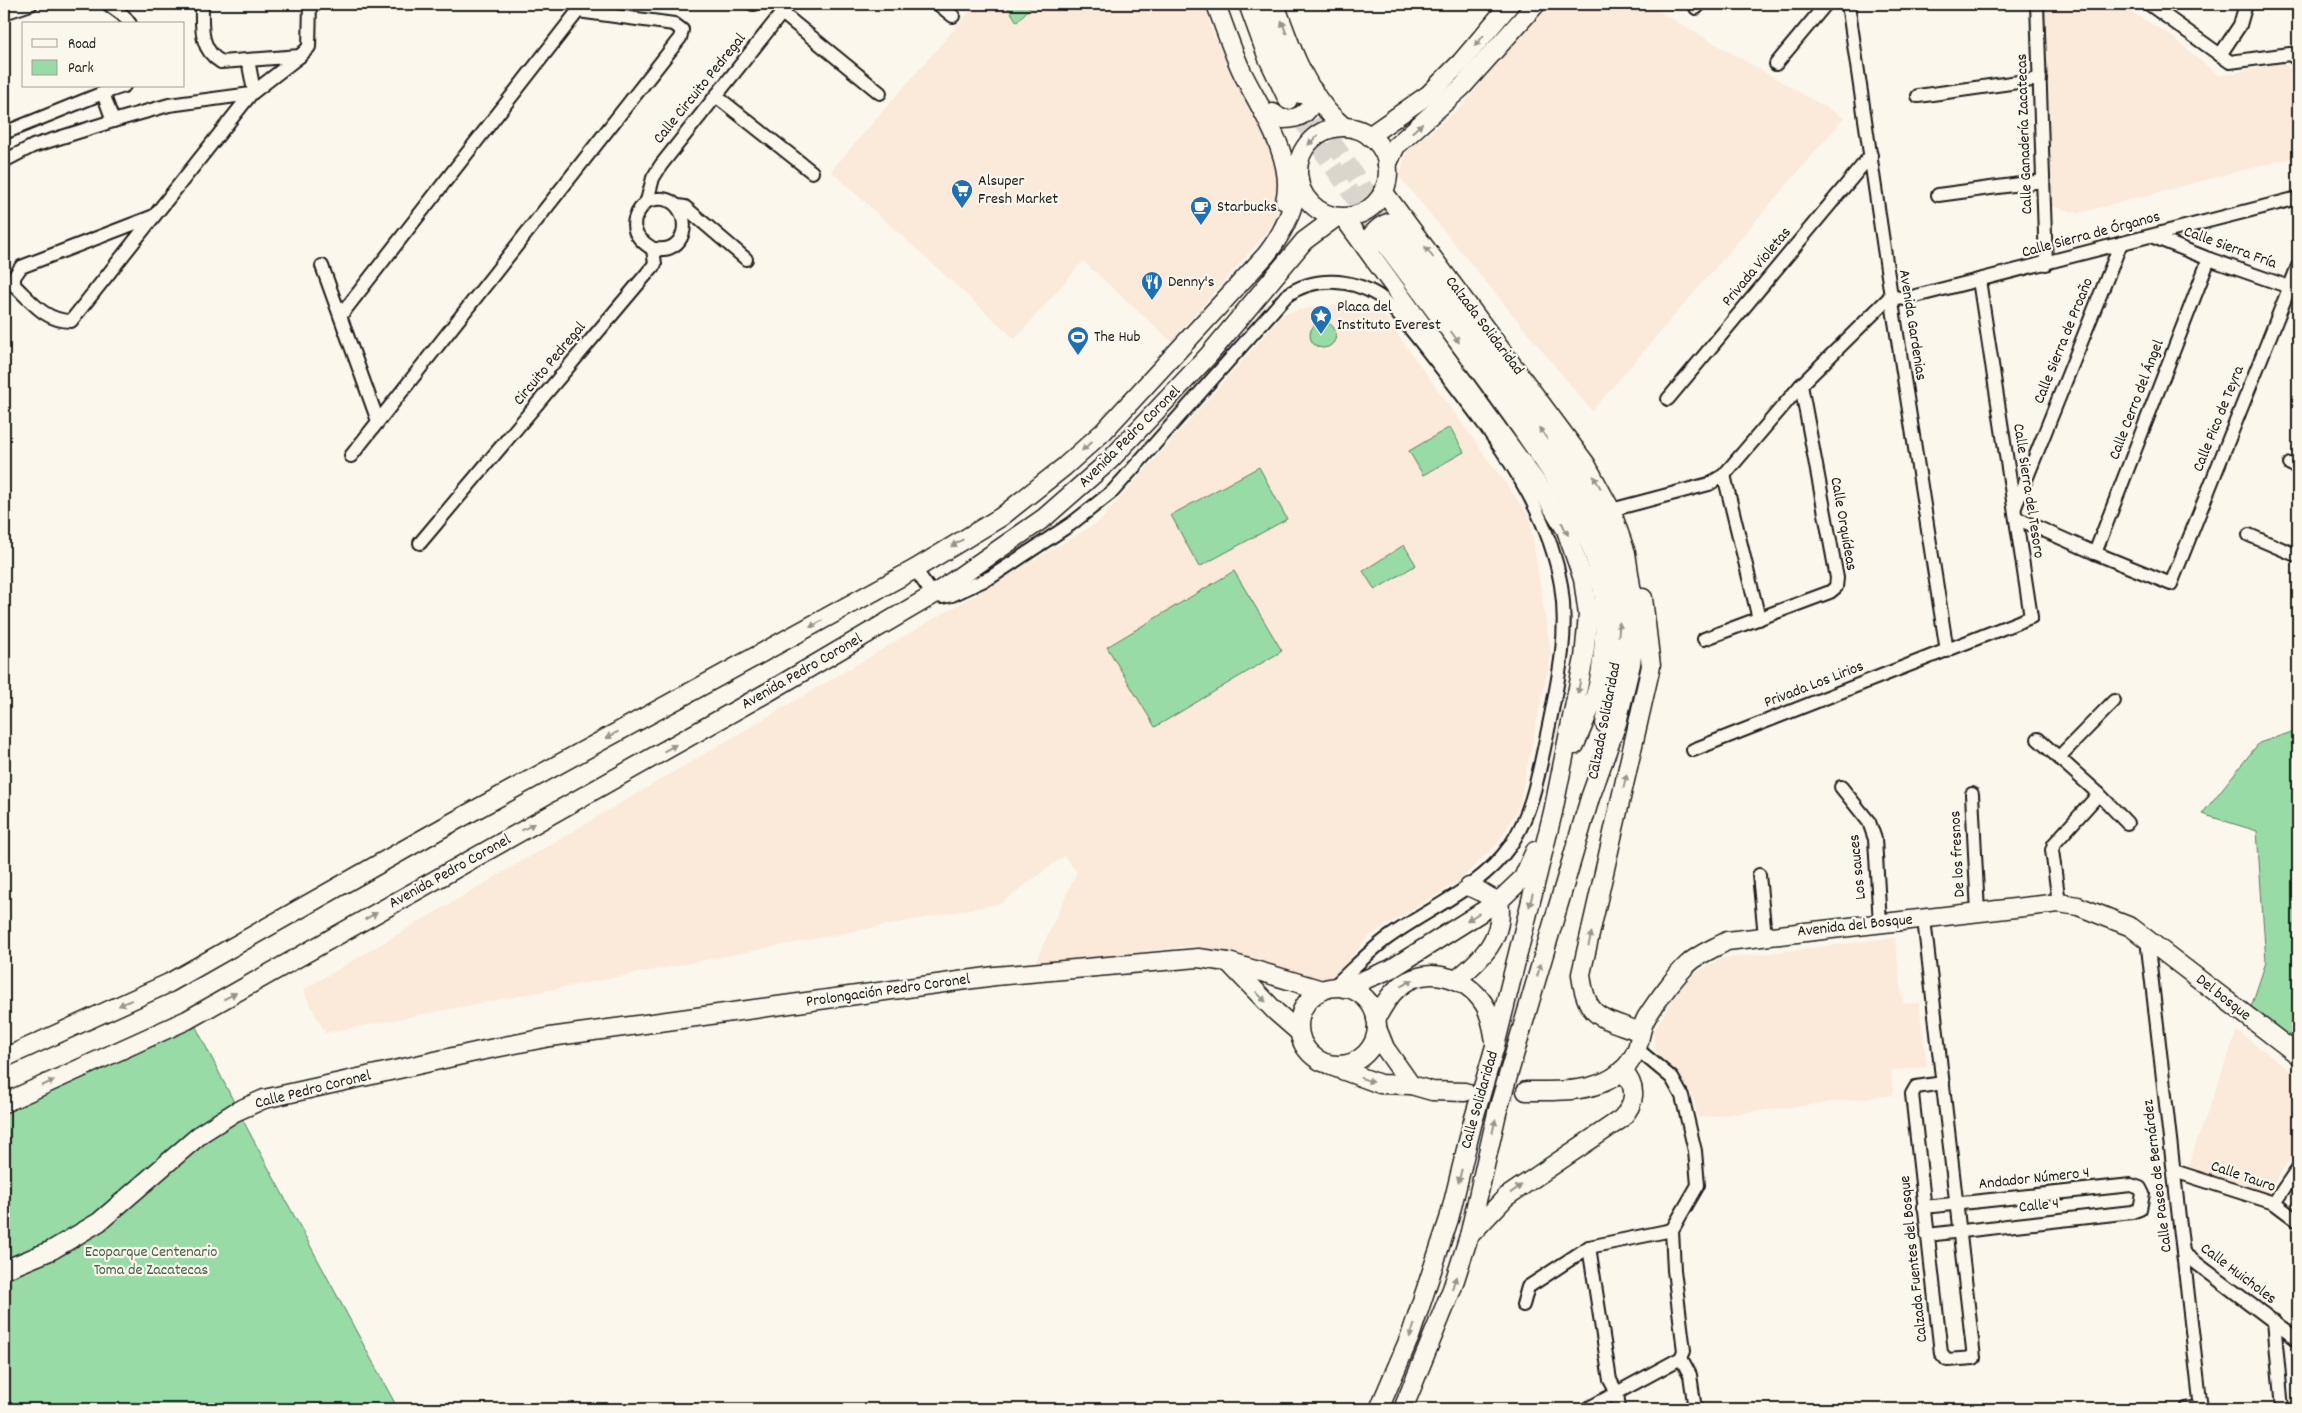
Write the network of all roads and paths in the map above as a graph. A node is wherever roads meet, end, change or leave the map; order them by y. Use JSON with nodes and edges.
{"nodes":[{"id":1,"x":31,"y":4,"type":"edge"},
{"id":2,"x":108,"y":4,"type":"edge"},
{"id":3,"x":202,"y":4,"type":"edge"},
{"id":4,"x":600,"y":4,"type":"edge"},
{"id":5,"x":938,"y":4,"type":"edge"},
{"id":6,"x":1216,"y":4,"type":"edge"},
{"id":7,"x":1226,"y":4,"type":"edge"},
{"id":8,"x":1248,"y":4,"type":"edge"},
{"id":9,"x":1262,"y":4,"type":"edge"},
{"id":10,"x":1275,"y":4,"type":"edge"},
{"id":11,"x":1510,"y":4,"type":"edge"},
{"id":12,"x":1536,"y":4,"type":"edge"},
{"id":13,"x":1826,"y":4,"type":"edge"},
{"id":14,"x":1848,"y":4,"type":"edge"},
{"id":15,"x":2037,"y":4,"type":"edge"},
{"id":16,"x":2149,"y":4,"type":"edge"},
{"id":17,"x":2246,"y":4,"type":"edge"},
{"id":18,"x":313,"y":7,"type":"edge"},
{"id":19,"x":578,"y":8,"type":"edge"},
{"id":20,"x":785,"y":8,"type":"edge"},
{"id":21,"x":2165,"y":8,"type":"edge"},
{"id":22,"x":4,"y":13,"type":"edge"},
{"id":23,"x":953,"y":16,"type":"dead end"},
{"id":24,"x":128,"y":22,"type":"edge"},
{"id":25,"x":2220,"y":55,"type":"junction"},
{"id":26,"x":300,"y":56,"type":"junction"},
{"id":27,"x":248,"y":60,"type":"junction"},
{"id":28,"x":2298,"y":60,"type":"edge"},
{"id":29,"x":1776,"y":64,"type":"dead end"},
{"id":30,"x":2040,"y":78,"type":"junction"},
{"id":31,"x":118,"y":88,"type":"edge"},
{"id":32,"x":252,"y":92,"type":"junction"},
{"id":33,"x":103,"y":93,"type":"junction"},
{"id":34,"x":880,"y":93,"type":"dead end"},
{"id":35,"x":1300,"y":95,"type":"junction"},
{"id":36,"x":716,"y":96,"type":"junction"},
{"id":37,"x":1918,"y":96,"type":"dead end"},
{"id":38,"x":1273,"y":113,"type":"junction"},
{"id":39,"x":113,"y":121,"type":"junction"},
{"id":40,"x":1344,"y":127,"type":"junction"},
{"id":41,"x":4,"y":133,"type":"edge"},
{"id":42,"x":1369,"y":136,"type":"junction"},
{"id":43,"x":1871,"y":155,"type":"junction"},
{"id":44,"x":4,"y":161,"type":"edge"},
{"id":45,"x":1387,"y":165,"type":"junction"},
{"id":46,"x":1299,"y":171,"type":"junction"},
{"id":47,"x":812,"y":172,"type":"dead end"},
{"id":48,"x":2043,"y":181,"type":"junction"},
{"id":49,"x":1383,"y":191,"type":"junction"},
{"id":50,"x":1938,"y":195,"type":"dead end"},
{"id":51,"x":2298,"y":198,"type":"edge"},
{"id":52,"x":647,"y":201,"type":"junction"},
{"id":53,"x":678,"y":206,"type":"junction"},
{"id":54,"x":154,"y":216,"type":"junction"},
{"id":55,"x":1340,"y":218,"type":"junction"},
{"id":56,"x":1415,"y":233,"type":"junction"},
{"id":57,"x":2151,"y":236,"type":"junction"},
{"id":58,"x":2121,"y":244,"type":"junction"},
{"id":59,"x":653,"y":249,"type":"junction"},
{"id":60,"x":746,"y":259,"type":"dead end"},
{"id":61,"x":2209,"y":259,"type":"junction"},
{"id":62,"x":2046,"y":264,"type":"junction"},
{"id":63,"x":322,"y":266,"type":"dead end"},
{"id":64,"x":1377,"y":266,"type":"junction"},
{"id":65,"x":2298,"y":266,"type":"edge"},
{"id":66,"x":1979,"y":280,"type":"junction"},
{"id":67,"x":2294,"y":289,"type":"edge"},
{"id":68,"x":1891,"y":296,"type":"junction"},
{"id":69,"x":341,"y":315,"type":"junction"},
{"id":70,"x":1183,"y":346,"type":"junction"},
{"id":71,"x":1158,"y":374,"type":"junction"},
{"id":72,"x":1801,"y":384,"type":"junction"},
{"id":73,"x":1668,"y":399,"type":"dead end"},
{"id":74,"x":378,"y":421,"type":"junction"},
{"id":75,"x":1132,"y":439,"type":"junction"},
{"id":76,"x":351,"y":456,"type":"dead end"},
{"id":77,"x":1724,"y":475,"type":"junction"},
{"id":78,"x":1611,"y":510,"type":"junction"},
{"id":79,"x":2016,"y":513,"type":"junction"},
{"id":80,"x":2249,"y":535,"type":"dead end"},
{"id":81,"x":420,"y":543,"type":"dead end"},
{"id":82,"x":1626,"y":553,"type":"junction"},
{"id":83,"x":2095,"y":554,"type":"junction"},
{"id":84,"x":2298,"y":556,"type":"edge"},
{"id":85,"x":915,"y":569,"type":"junction"},
{"id":86,"x":933,"y":595,"type":"junction"},
{"id":87,"x":1759,"y":619,"type":"junction"},
{"id":88,"x":1704,"y":639,"type":"dead end"},
{"id":89,"x":1947,"y":651,"type":"junction"},
{"id":90,"x":2114,"y":701,"type":"dead end"},
{"id":91,"x":2038,"y":739,"type":"dead end"},
{"id":92,"x":1693,"y":750,"type":"dead end"},
{"id":93,"x":2059,"y":758,"type":"junction"},
{"id":94,"x":1558,"y":785,"type":"junction"},
{"id":95,"x":1841,"y":787,"type":"dead end"},
{"id":96,"x":1972,"y":794,"type":"dead end"},
{"id":97,"x":2099,"y":794,"type":"junction"},
{"id":98,"x":1590,"y":798,"type":"junction"},
{"id":99,"x":1553,"y":812,"type":"junction"},
{"id":100,"x":2127,"y":823,"type":"dead end"},
{"id":101,"x":1759,"y":875,"type":"dead end"},
{"id":102,"x":1469,"y":886,"type":"junction"},
{"id":103,"x":1498,"y":901,"type":"junction"},
{"id":104,"x":2059,"y":902,"type":"junction"},
{"id":105,"x":1978,"y":913,"type":"junction"},
{"id":106,"x":1924,"y":919,"type":"junction"},
{"id":107,"x":1880,"y":924,"type":"junction"},
{"id":108,"x":1765,"y":936,"type":"junction"},
{"id":109,"x":2147,"y":939,"type":"junction"},
{"id":110,"x":1228,"y":962,"type":"junction"},
{"id":111,"x":1456,"y":980,"type":"junction"},
{"id":112,"x":1333,"y":988,"type":"junction"},
{"id":113,"x":1376,"y":1024,"type":"junction"},
{"id":114,"x":1299,"y":1032,"type":"junction"},
{"id":115,"x":550,"y":1037,"type":"joint"},
{"id":116,"x":1638,"y":1041,"type":"junction"},
{"id":117,"x":1495,"y":1046,"type":"junction"},
{"id":118,"x":2298,"y":1056,"type":"edge"},
{"id":119,"x":4,"y":1058,"type":"edge"},
{"id":120,"x":1326,"y":1064,"type":"junction"},
{"id":121,"x":1622,"y":1070,"type":"junction"},
{"id":122,"x":1943,"y":1083,"type":"junction"},
{"id":123,"x":1411,"y":1085,"type":"junction"},
{"id":124,"x":1465,"y":1092,"type":"tunnel mouth"},
{"id":125,"x":1526,"y":1092,"type":"tunnel mouth"},
{"id":126,"x":4,"y":1103,"type":"edge"},
{"id":127,"x":2298,"y":1168,"type":"edge"},
{"id":128,"x":2174,"y":1171,"type":"junction"},
{"id":129,"x":2143,"y":1194,"type":"joint"},
{"id":130,"x":1957,"y":1203,"type":"junction"},
{"id":131,"x":2274,"y":1203,"type":"junction"},
{"id":132,"x":1924,"y":1207,"type":"junction"},
{"id":133,"x":2298,"y":1221,"type":"edge"},
{"id":134,"x":1672,"y":1230,"type":"junction"},
{"id":135,"x":1960,"y":1231,"type":"junction"},
{"id":136,"x":1927,"y":1235,"type":"junction"},
{"id":137,"x":1468,"y":1236,"type":"junction"},
{"id":138,"x":1588,"y":1247,"type":"junction"},
{"id":139,"x":2183,"y":1253,"type":"junction"},
{"id":140,"x":4,"y":1270,"type":"edge"},
{"id":141,"x":1523,"y":1304,"type":"dead end"},
{"id":142,"x":2274,"y":1321,"type":"junction"},
{"id":143,"x":2298,"y":1340,"type":"edge"},
{"id":144,"x":1681,"y":1358,"type":"junction"},
{"id":145,"x":1617,"y":1393,"type":"junction"},
{"id":146,"x":2201,"y":1408,"type":"edge"},
{"id":147,"x":1379,"y":1409,"type":"edge"},
{"id":148,"x":1403,"y":1409,"type":"edge"},
{"id":149,"x":1587,"y":1409,"type":"edge"},
{"id":150,"x":1619,"y":1409,"type":"edge"},
{"id":151,"x":1694,"y":1409,"type":"edge"},
{"id":152,"x":2186,"y":1409,"type":"edge"},
{"id":153,"x":2282,"y":1409,"type":"edge"}],
"edges":[{"from":1,"to":22,"type":"street"},
{"from":2,"to":24,"type":"street"},
{"from":3,"to":27,"type":"street"},
{"from":4,"to":19,"type":"street"},
{"from":5,"to":23,"type":"street"},
{"from":6,"to":70,"type":"main road"},
{"from":7,"to":38,"type":"main road"},
{"from":8,"to":35,"type":"main road"},
{"from":9,"to":35,"type":"main road"},
{"from":35,"to":10,"type":"main road","one_way":true},
{"from":11,"to":42,"type":"main road","one_way":true},
{"from":45,"to":12,"type":"main road","one_way":true},
{"from":13,"to":29,"type":"street"},
{"from":14,"to":43,"type":"street","name":"Avenida Gardenias"},
{"from":15,"to":30,"type":"street","name":"Calle Ganadería Zacatecas"},
{"from":16,"to":21,"type":"street"},
{"from":17,"to":25,"type":"street"},
{"from":18,"to":26,"type":"street"},
{"from":19,"to":69,"type":"street"},
{"from":19,"to":74,"type":"street"},
{"from":20,"to":34,"type":"street"},
{"from":20,"to":36,"type":"street","name":"Calle Circuito Pedregal"},
{"from":21,"to":25,"type":"street"},
{"from":25,"to":28,"type":"street"},
{"from":26,"to":27,"type":"street"},
{"from":26,"to":32,"type":"street"},
{"from":27,"to":32,"type":"street"},
{"from":30,"to":37,"type":"street"},
{"from":30,"to":48,"type":"street","name":"Calle Ganadería Zacatecas"},
{"from":31,"to":33,"type":"street"},
{"from":32,"to":39,"type":"street"},
{"from":32,"to":54,"type":"street"},
{"from":33,"to":39,"type":"street"},
{"from":33,"to":41,"type":"street"},
{"from":35,"to":38,"type":"main road"},
{"from":35,"to":40,"type":"main road"},
{"from":36,"to":47,"type":"street"},
{"from":36,"to":52,"type":"street","name":"Calle Circuito Pedregal"},
{"from":38,"to":46,"type":"main road"},
{"from":39,"to":44,"type":"street"},
{"from":40,"to":42,"type":"main road"},
{"from":40,"to":46,"type":"main road","one_way":true},
{"from":42,"to":45,"type":"main road"},
{"from":43,"to":68,"type":"street","name":"Avenida Gardenias"},
{"from":43,"to":73,"type":"street","name":"Privada Violetas"},
{"from":45,"to":49,"type":"main road"},
{"from":46,"to":55,"type":"main road"},
{"from":46,"to":70,"type":"main road","name":"Avenida Pedro Coronel"},
{"from":48,"to":50,"type":"street"},
{"from":48,"to":62,"type":"street","name":"Calle Ganadería Zacatecas"},
{"from":49,"to":55,"type":"main road"},
{"from":49,"to":56,"type":"main road","name":"Calzada Solidaridad"},
{"from":51,"to":57,"type":"street","name":"Calle Sierra de Órganos"},
{"from":52,"to":53,"type":"street"},
{"from":52,"to":59,"type":"street"},
{"from":53,"to":59,"type":"street"},
{"from":53,"to":60,"type":"street"},
{"from":54,"to":54,"type":"street"},
{"from":55,"to":64,"type":"main road","name":"Calzada Solidaridad"},
{"from":55,"to":75,"type":"main road","name":"Avenida Pedro Coronel"},
{"from":56,"to":64,"type":"main road"},
{"from":78,"to":56,"type":"main road","name":"Calzada Solidaridad","one_way":true},
{"from":57,"to":58,"type":"street","name":"Calle Sierra de Órganos"},
{"from":57,"to":61,"type":"street","name":"Calle Sierra Fría"},
{"from":58,"to":62,"type":"street","name":"Calle Sierra de Órganos"},
{"from":58,"to":79,"type":"street","name":"Calle Sierra de Proaño"},
{"from":59,"to":81,"type":"street","name":"Circuito Pedregal"},
{"from":61,"to":67,"type":"street","name":"Calle Sierra Fría"},
{"from":61,"to":83,"type":"street","name":"Calle Cerro del Ángel"},
{"from":62,"to":66,"type":"street","name":"Calle Sierra de Órganos"},
{"from":63,"to":69,"type":"street"},
{"from":64,"to":94,"type":"main road","name":"Calzada Solidaridad","one_way":true},
{"from":65,"to":67,"type":"street","name":"Calle Pico de Teyra"},
{"from":66,"to":68,"type":"street","name":"Calle Sierra de Órganos"},
{"from":66,"to":79,"type":"street","name":"Calle Sierra del Tesoro"},
{"from":67,"to":83,"type":"street","name":"Calle Pico de Teyra"},
{"from":68,"to":72,"type":"street"},
{"from":68,"to":89,"type":"street","name":"Avenida Gardenias"},
{"from":69,"to":74,"type":"street"},
{"from":70,"to":71,"type":"main road","name":"Avenida Pedro Coronel"},
{"from":71,"to":75,"type":"main road"},
{"from":71,"to":85,"type":"main road","name":"Avenida Pedro Coronel","one_way":true},
{"from":72,"to":77,"type":"street"},
{"from":72,"to":87,"type":"street","name":"Calle Orquídeas"},
{"from":74,"to":76,"type":"street"},
{"from":75,"to":86,"type":"main road","name":"Avenida Pedro Coronel"},
{"from":77,"to":78,"type":"street"},
{"from":77,"to":87,"type":"street"},
{"from":78,"to":82,"type":"main road","name":"Calzada Solidaridad"},
{"from":79,"to":83,"type":"street"},
{"from":79,"to":89,"type":"street","name":"Calle Sierra del Tesoro"},
{"from":80,"to":84,"type":"street"},
{"from":82,"to":98,"type":"main road","name":"Calzada Solidaridad"},
{"from":116,"to":82,"type":"main road","one_way":true},
{"from":85,"to":86,"type":"street"},
{"from":85,"to":119,"type":"main road","name":"Avenida Pedro Coronel","one_way":true},
{"from":86,"to":102,"type":"street"},
{"from":126,"to":86,"type":"main road","name":"Avenida Pedro Coronel","one_way":true},
{"from":87,"to":88,"type":"street","name":"Calle Orquídeas"},
{"from":89,"to":92,"type":"street","name":"Privada Los Lirios"},
{"from":90,"to":93,"type":"street"},
{"from":91,"to":93,"type":"street"},
{"from":93,"to":97,"type":"street"},
{"from":98,"to":94,"type":"main road","name":"Calzada Solidaridad","one_way":true},
{"from":94,"to":99,"type":"main road","name":"Calle Solidaridad"},
{"from":95,"to":107,"type":"street","name":"Los sauces"},
{"from":96,"to":105,"type":"street","name":"De los fresnos"},
{"from":97,"to":100,"type":"street"},
{"from":97,"to":104,"type":"street"},
{"from":137,"to":98,"type":"main road","name":"Calle Solidaridad","one_way":true},
{"from":99,"to":103,"type":"main road"},
{"from":99,"to":117,"type":"main road","name":"Calle Solidaridad","one_way":true},
{"from":101,"to":108,"type":"street"},
{"from":102,"to":103,"type":"main road"},
{"from":102,"to":112,"type":"street"},
{"from":103,"to":111,"type":"main road"},
{"from":103,"to":112,"type":"main road","one_way":true},
{"from":104,"to":105,"type":"main road","name":"Avenida del Bosque"},
{"from":104,"to":109,"type":"main road","name":"Avenida del Bosque"},
{"from":105,"to":106,"type":"main road","name":"Avenida del Bosque"},
{"from":106,"to":107,"type":"main road","name":"Avenida del Bosque"},
{"from":106,"to":122,"type":"street","name":"Calzada Fuentes del Bosque"},
{"from":107,"to":108,"type":"main road","name":"Avenida del Bosque"},
{"from":108,"to":116,"type":"main road","name":"Avenida del Bosque"},
{"from":109,"to":118,"type":"main road","name":"Del bosque"},
{"from":109,"to":128,"type":"street","name":"Calle Paseo de Bernárdez"},
{"from":110,"to":112,"type":"main road","name":"Prolongación Pedro Coronel"},
{"from":110,"to":114,"type":"main road","one_way":true},
{"from":110,"to":115,"type":"main road","name":"Prolongación Pedro Coronel"},
{"from":113,"to":111,"type":"main road","one_way":true},
{"from":111,"to":117,"type":"main road"},
{"from":112,"to":113,"type":"main road"},
{"from":112,"to":114,"type":"main road"},
{"from":113,"to":120,"type":"main road"},
{"from":113,"to":123,"type":"main road"},
{"from":114,"to":120,"type":"main road"},
{"from":115,"to":140,"type":"main road","name":"Calle Pedro Coronel"},
{"from":116,"to":121,"type":"main road","name":"Avenida del Bosque"},
{"from":116,"to":134,"type":"street"},
{"from":117,"to":147,"type":"main road","name":"Calle Solidaridad","one_way":true},
{"from":120,"to":123,"type":"main road","one_way":true},
{"from":121,"to":125,"type":"main road","name":"Avenida del Bosque"},
{"from":137,"to":121,"type":"main road","one_way":true},
{"from":122,"to":130,"type":"street","name":"Calzada Fuentes del Bosque"},
{"from":122,"to":132,"type":"street","name":"Calzada Fuentes del Bosque"},
{"from":123,"to":124,"type":"main road"},
{"from":127,"to":131,"type":"street"},
{"from":128,"to":131,"type":"street","name":"Calle Tauro"},
{"from":128,"to":139,"type":"street","name":"Calle Paseo de Bernárdez"},
{"from":129,"to":130,"type":"street","name":"Andador Número 4"},
{"from":129,"to":135,"type":"street","name":"Calle 4"},
{"from":130,"to":132,"type":"street","name":"Andador Número 4"},
{"from":130,"to":135,"type":"street","name":"Calzada Fuentes del Bosque"},
{"from":131,"to":133,"type":"street","name":"Calle Tauro"},
{"from":132,"to":136,"type":"street","name":"Calzada Fuentes del Bosque"},
{"from":134,"to":138,"type":"street"},
{"from":134,"to":144,"type":"street"},
{"from":135,"to":136,"type":"street","name":"Calle 4"},
{"from":135,"to":136,"type":"street","name":"Calzada Fuentes del Bosque"},
{"from":148,"to":137,"type":"main road","name":"Calle Solidaridad","one_way":true},
{"from":138,"to":141,"type":"street"},
{"from":138,"to":145,"type":"street"},
{"from":139,"to":142,"type":"street","name":"Calle Huicholes"},
{"from":139,"to":146,"type":"street","name":"Calle Paseo de Bernárdez"},
{"from":142,"to":143,"type":"street","name":"Calle Huicholes"},
{"from":142,"to":153,"type":"street"},
{"from":144,"to":145,"type":"street"},
{"from":144,"to":151,"type":"street"},
{"from":145,"to":149,"type":"street"},
{"from":145,"to":150,"type":"street"},
{"from":146,"to":152,"type":"street"}]}
